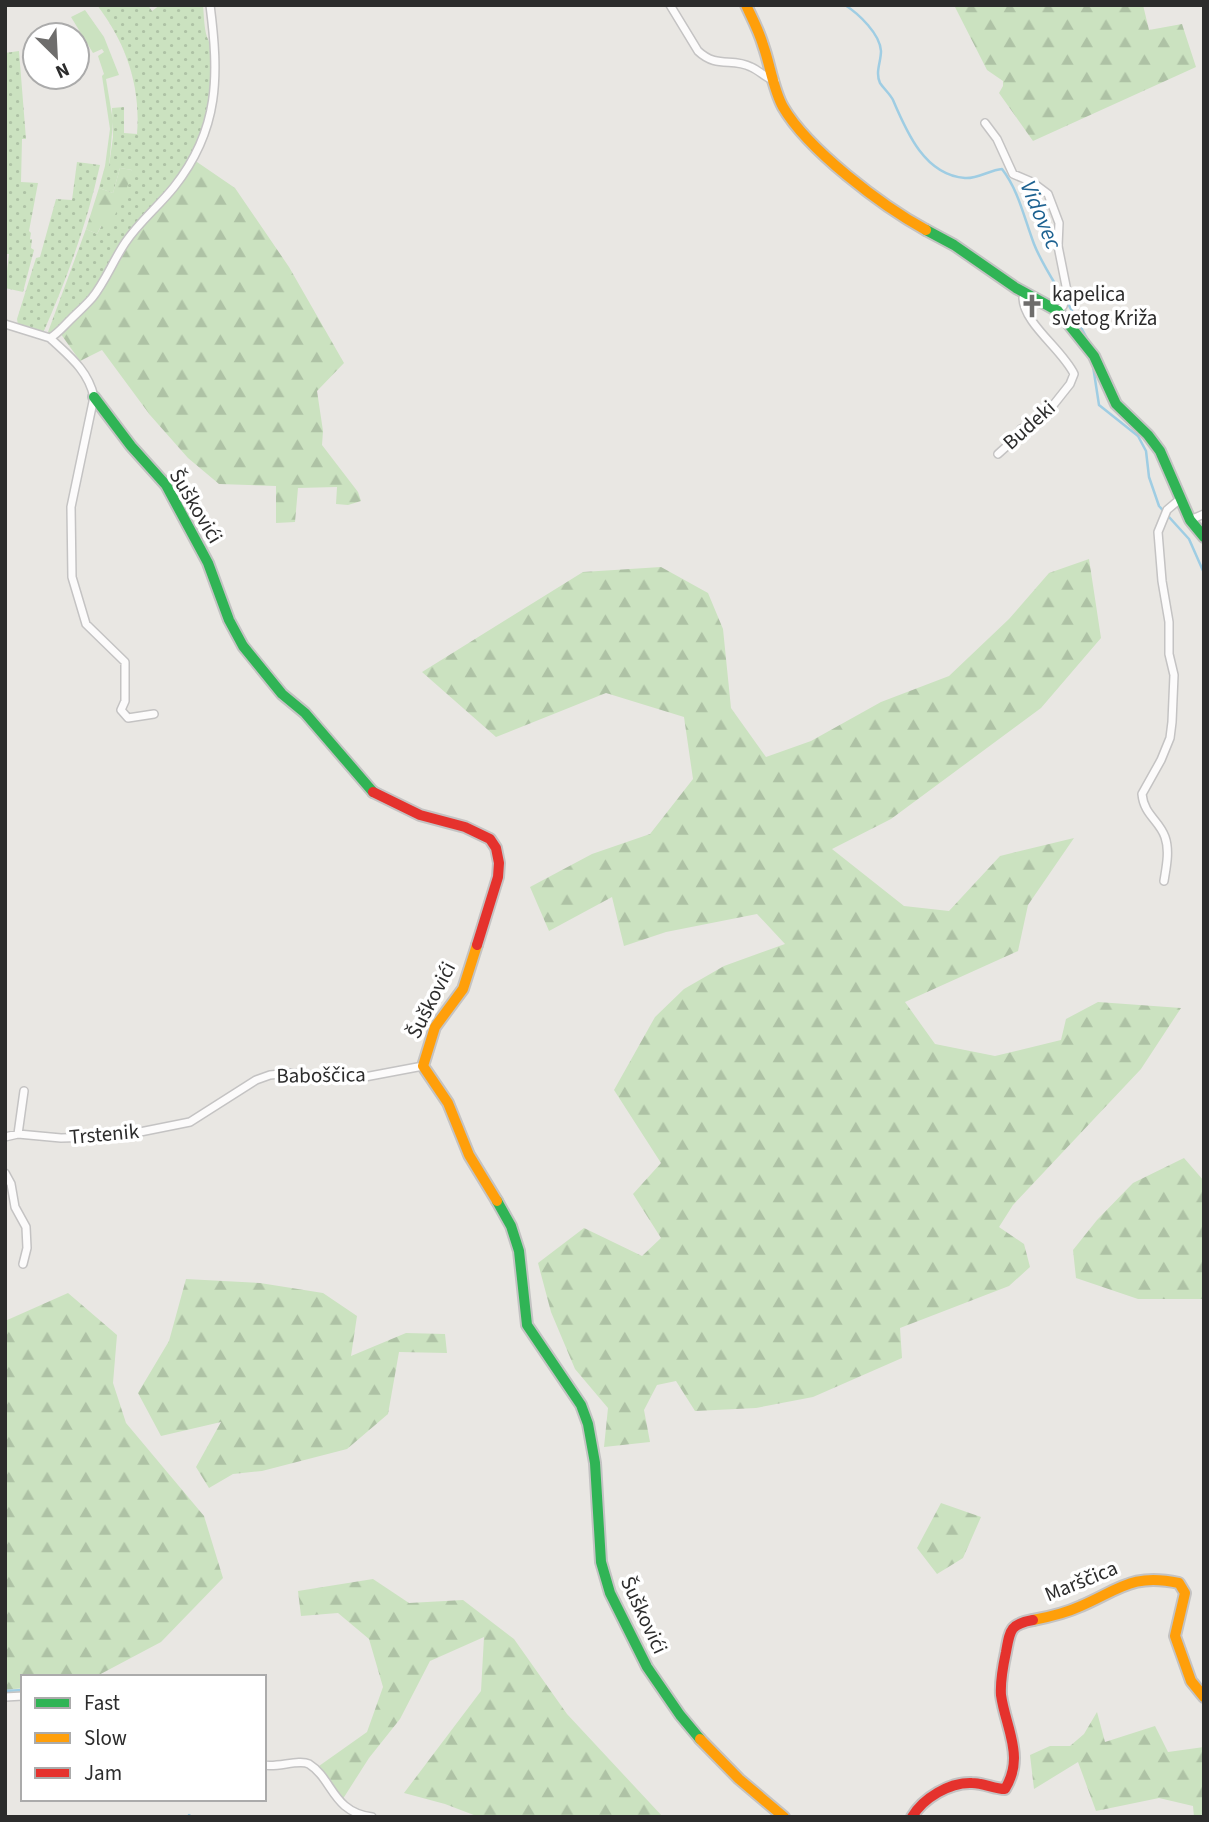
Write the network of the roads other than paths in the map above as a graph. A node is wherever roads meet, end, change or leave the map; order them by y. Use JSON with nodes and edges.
{"nodes":[{"id":1,"x":210,"y":5,"type":"edge"},
{"id":2,"x":670,"y":5,"type":"edge"},
{"id":3,"x":746,"y":5,"type":"edge"},
{"id":4,"x":775,"y":82,"type":"junction"},
{"id":5,"x":985,"y":123,"type":"dead end"},
{"id":6,"x":1028,"y":294,"type":"junction"},
{"id":7,"x":1058,"y":311,"type":"junction"},
{"id":8,"x":5,"y":324,"type":"edge"},
{"id":9,"x":50,"y":338,"type":"junction"},
{"id":10,"x":94,"y":397,"type":"junction"},
{"id":11,"x":999,"y":454,"type":"dead end"},
{"id":12,"x":1180,"y":499,"type":"junction"},
{"id":13,"x":1204,"y":514,"type":"edge"},
{"id":14,"x":1190,"y":520,"type":"junction"},
{"id":15,"x":1204,"y":537,"type":"edge"},
{"id":16,"x":154,"y":714,"type":"dead end"},
{"id":17,"x":1164,"y":881,"type":"dead end"},
{"id":18,"x":423,"y":1066,"type":"junction"},
{"id":19,"x":24,"y":1091,"type":"dead end"},
{"id":20,"x":190,"y":1122,"type":"joint"},
{"id":21,"x":18,"y":1134,"type":"junction"},
{"id":22,"x":5,"y":1137,"type":"edge"},
{"id":23,"x":5,"y":1173,"type":"edge"},
{"id":24,"x":23,"y":1264,"type":"dead end"},
{"id":25,"x":1204,"y":1697,"type":"edge"},
{"id":26,"x":266,"y":1765,"type":"edge"},
{"id":27,"x":369,"y":1817,"type":"edge"},
{"id":28,"x":783,"y":1817,"type":"edge"},
{"id":29,"x":912,"y":1817,"type":"edge"}],
"edges":[{"from":1,"to":9,"type":"street"},
{"from":2,"to":4,"type":"street"},
{"from":3,"to":4,"type":"street"},
{"from":4,"to":6,"type":"street"},
{"from":5,"to":7,"type":"street"},
{"from":6,"to":7,"type":"street"},
{"from":6,"to":11,"type":"street","name":"Budeki"},
{"from":7,"to":12,"type":"street"},
{"from":8,"to":9,"type":"street"},
{"from":9,"to":10,"type":"street","name":"Šuškovići"},
{"from":10,"to":16,"type":"street"},
{"from":10,"to":18,"type":"street","name":"Šuškovići"},
{"from":12,"to":14,"type":"street"},
{"from":12,"to":17,"type":"street"},
{"from":13,"to":14,"type":"street"},
{"from":14,"to":15,"type":"street"},
{"from":18,"to":20,"type":"street","name":"Baboščica"},
{"from":18,"to":28,"type":"street","name":"Šuškovići"},
{"from":19,"to":21,"type":"street"},
{"from":20,"to":21,"type":"street","name":"Trstenik"},
{"from":21,"to":22,"type":"street","name":"Trstenik"},
{"from":23,"to":24,"type":"street"},
{"from":25,"to":29,"type":"street","name":"Marščica"},
{"from":26,"to":27,"type":"street"}]}
